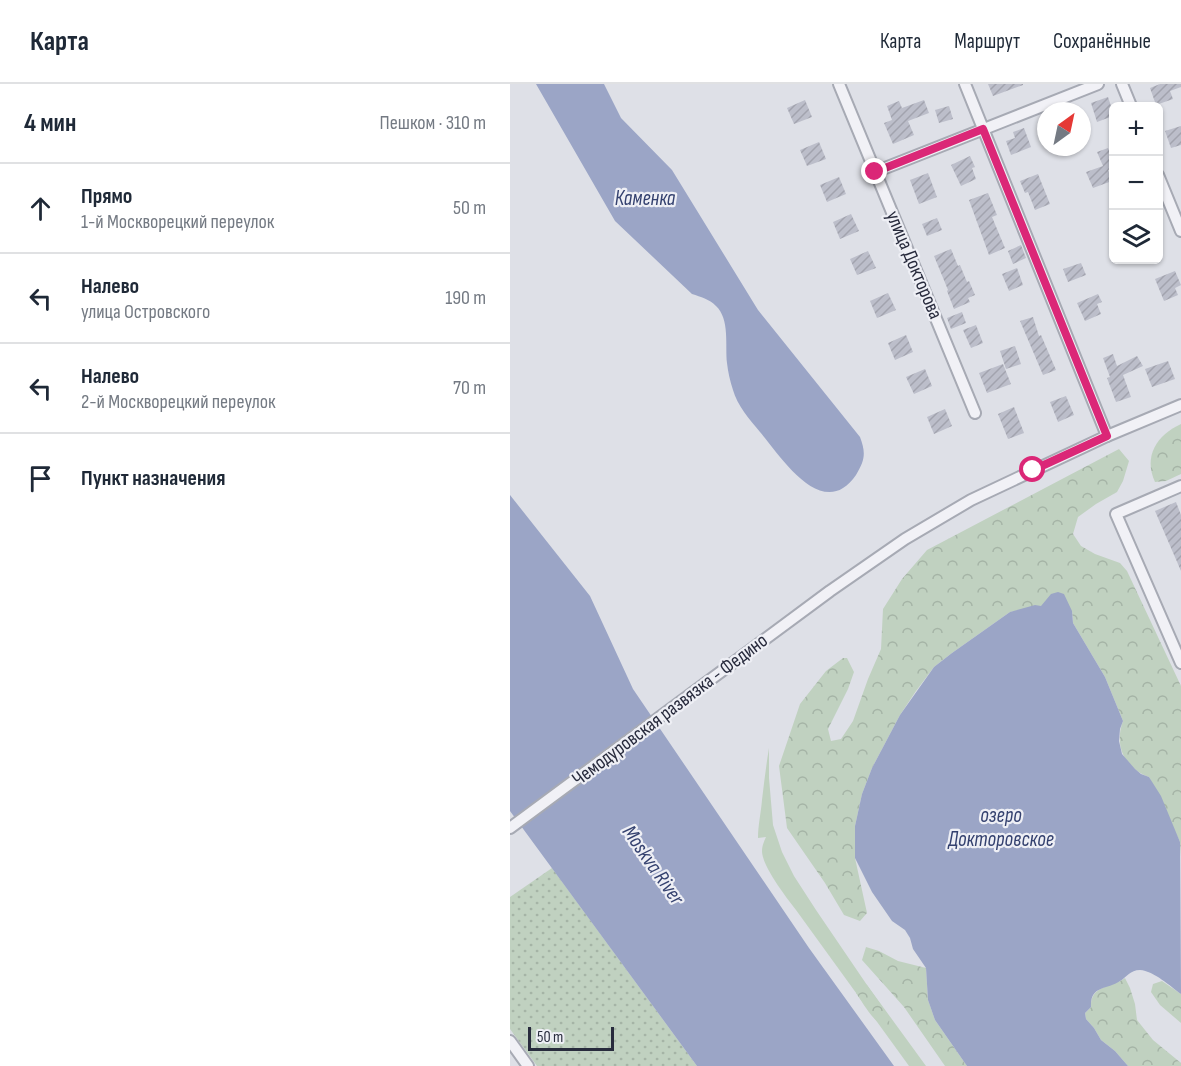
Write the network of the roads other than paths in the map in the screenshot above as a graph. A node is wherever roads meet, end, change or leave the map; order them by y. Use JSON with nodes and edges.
{"nodes":[{"id":1,"x":839,"y":84,"type":"edge"},
{"id":2,"x":965,"y":84,"type":"edge"},
{"id":3,"x":1098,"y":84,"type":"edge"},
{"id":4,"x":1122,"y":84,"type":"edge"},
{"id":5,"x":1129,"y":102,"type":"edge"},
{"id":6,"x":983,"y":129,"type":"junction"},
{"id":7,"x":875,"y":172,"type":"junction"},
{"id":8,"x":1163,"y":187,"type":"edge"},
{"id":9,"x":1180,"y":227,"type":"edge"},
{"id":10,"x":1181,"y":405,"type":"edge"},
{"id":11,"x":975,"y":412,"type":"dead end"},
{"id":12,"x":1107,"y":436,"type":"junction"},
{"id":13,"x":1181,"y":487,"type":"edge"},
{"id":14,"x":1181,"y":663,"type":"edge"},
{"id":15,"x":510,"y":828,"type":"edge"},
{"id":16,"x":510,"y":1041,"type":"edge"},
{"id":17,"x":528,"y":1066,"type":"edge"}],
"edges":[{"from":1,"to":7,"type":"street","name":"улица Докторова"},
{"from":2,"to":6,"type":"street"},
{"from":3,"to":6,"type":"street"},
{"from":4,"to":5,"type":"street"},
{"from":6,"to":7,"type":"street"},
{"from":6,"to":12,"type":"street"},
{"from":7,"to":11,"type":"street","name":"улица Докторова"},
{"from":8,"to":9,"type":"street"},
{"from":10,"to":12,"type":"street","name":"Чемодуровская развязка - Федино"},
{"from":12,"to":15,"type":"street","name":"Чемодуровская развязка - Федино"},
{"from":13,"to":14,"type":"street"},
{"from":16,"to":17,"type":"street"}]}
